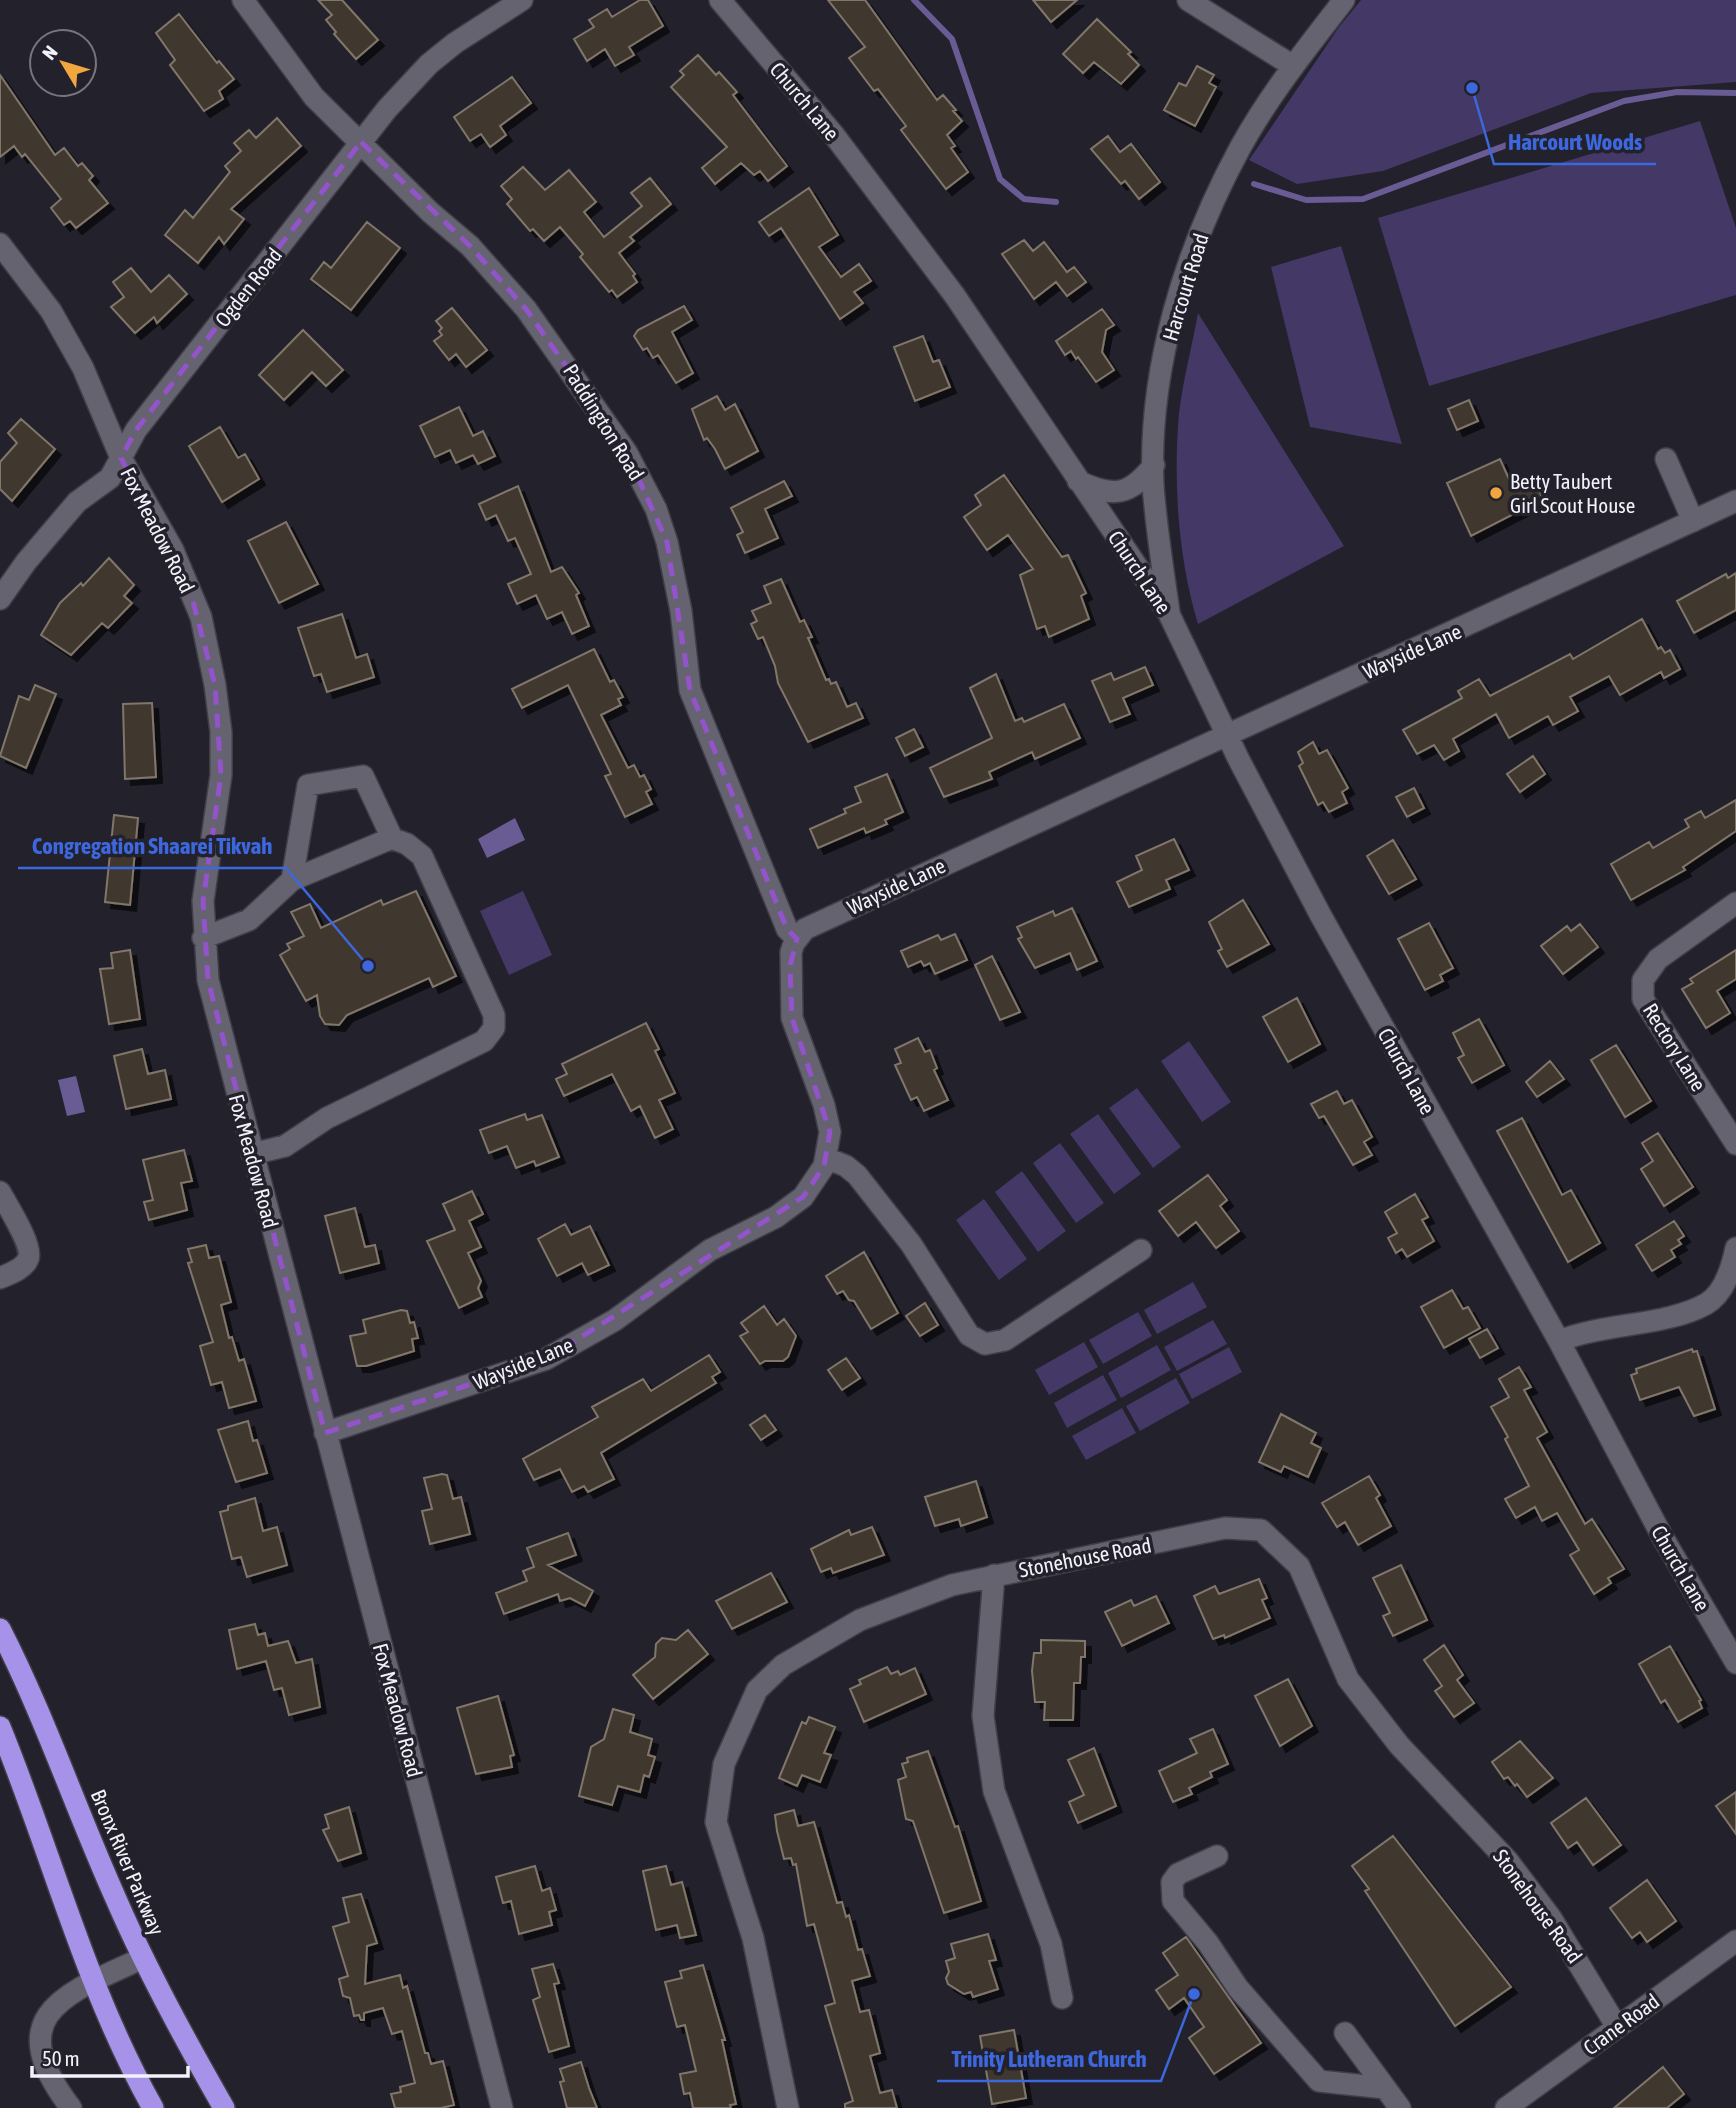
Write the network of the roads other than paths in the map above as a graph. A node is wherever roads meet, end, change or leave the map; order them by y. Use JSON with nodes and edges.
{"nodes":[{"id":1,"x":243,"y":0,"type":"edge"},
{"id":2,"x":522,"y":0,"type":"edge"},
{"id":3,"x":720,"y":0,"type":"edge"},
{"id":4,"x":1188,"y":0,"type":"edge"},
{"id":5,"x":1344,"y":0,"type":"edge"},
{"id":6,"x":1293,"y":66,"type":"junction"},
{"id":7,"x":361,"y":142,"type":"junction"},
{"id":8,"x":0,"y":244,"type":"edge"},
{"id":9,"x":121,"y":458,"type":"junction"},
{"id":10,"x":1666,"y":459,"type":"dead end"},
{"id":11,"x":1154,"y":465,"type":"junction"},
{"id":12,"x":1078,"y":481,"type":"junction"},
{"id":13,"x":1736,"y":501,"type":"edge"},
{"id":14,"x":1693,"y":521,"type":"junction"},
{"id":15,"x":0,"y":599,"type":"edge"},
{"id":16,"x":1169,"y":614,"type":"junction"},
{"id":17,"x":1229,"y":733,"type":"junction"},
{"id":18,"x":391,"y":838,"type":"junction"},
{"id":19,"x":292,"y":880,"type":"junction"},
{"id":20,"x":1736,"y":903,"type":"edge"},
{"id":21,"x":203,"y":938,"type":"junction"},
{"id":22,"x":797,"y":939,"type":"junction"},
{"id":23,"x":1736,"y":1144,"type":"edge"},
{"id":24,"x":252,"y":1154,"type":"junction"},
{"id":25,"x":826,"y":1158,"type":"junction"},
{"id":26,"x":0,"y":1192,"type":"edge"},
{"id":27,"x":1736,"y":1248,"type":"edge"},
{"id":28,"x":1141,"y":1250,"type":"dead end"},
{"id":29,"x":0,"y":1278,"type":"edge"},
{"id":30,"x":1559,"y":1341,"type":"junction"},
{"id":31,"x":325,"y":1433,"type":"junction"},
{"id":32,"x":994,"y":1575,"type":"junction"},
{"id":33,"x":0,"y":1629,"type":"edge"},
{"id":34,"x":1736,"y":1663,"type":"edge"},
{"id":35,"x":0,"y":1727,"type":"edge"},
{"id":36,"x":1217,"y":1856,"type":"dead end"},
{"id":37,"x":1736,"y":1941,"type":"edge"},
{"id":38,"x":143,"y":1958,"type":"junction"},
{"id":39,"x":92,"y":1982,"type":"junction"},
{"id":40,"x":1062,"y":1998,"type":"dead end"},
{"id":41,"x":1617,"y":2027,"type":"junction"},
{"id":42,"x":1345,"y":2033,"type":"dead end"},
{"id":43,"x":1385,"y":2088,"type":"junction"},
{"id":44,"x":71,"y":2108,"type":"edge"},
{"id":45,"x":153,"y":2108,"type":"edge"},
{"id":46,"x":224,"y":2108,"type":"edge"},
{"id":47,"x":502,"y":2108,"type":"edge"},
{"id":48,"x":788,"y":2108,"type":"edge"},
{"id":49,"x":1400,"y":2108,"type":"edge"},
{"id":50,"x":1506,"y":2108,"type":"edge"}],
"edges":[{"from":1,"to":7,"type":"street","name":"Paddington Road"},
{"from":2,"to":7,"type":"street","name":"Ogden Road"},
{"from":3,"to":12,"type":"street","name":"Church Lane"},
{"from":4,"to":6,"type":"street"},
{"from":5,"to":6,"type":"street","name":"Harcourt Road"},
{"from":6,"to":11,"type":"street","name":"Harcourt Road"},
{"from":7,"to":9,"type":"street","name":"Ogden Road"},
{"from":7,"to":22,"type":"street","name":"Paddington Road"},
{"from":8,"to":9,"type":"street","name":"Fox Meadow Road"},
{"from":9,"to":15,"type":"street","name":"Ogden Road"},
{"from":9,"to":21,"type":"street","name":"Fox Meadow Road"},
{"from":10,"to":14,"type":"street"},
{"from":11,"to":12,"type":"street"},
{"from":11,"to":16,"type":"street","name":"Harcourt Road"},
{"from":12,"to":16,"type":"street","name":"Church Lane"},
{"from":13,"to":14,"type":"street","name":"Wayside Lane"},
{"from":14,"to":17,"type":"street","name":"Wayside Lane"},
{"from":16,"to":17,"type":"street","name":"Church Lane"},
{"from":17,"to":22,"type":"street","name":"Wayside Lane"},
{"from":17,"to":30,"type":"street","name":"Church Lane"},
{"from":18,"to":19,"type":"street"},
{"from":18,"to":19,"type":"street"},
{"from":18,"to":24,"type":"street"},
{"from":19,"to":21,"type":"street"},
{"from":20,"to":23,"type":"street","name":"Rectory Lane"},
{"from":21,"to":24,"type":"street","name":"Fox Meadow Road"},
{"from":22,"to":25,"type":"street","name":"Wayside Lane"},
{"from":24,"to":31,"type":"street","name":"Fox Meadow Road"},
{"from":25,"to":28,"type":"street"},
{"from":25,"to":31,"type":"street","name":"Wayside Lane"},
{"from":26,"to":29,"type":"street"},
{"from":27,"to":30,"type":"street"},
{"from":30,"to":34,"type":"street","name":"Church Lane"},
{"from":31,"to":47,"type":"street","name":"Fox Meadow Road"},
{"from":32,"to":40,"type":"street"},
{"from":32,"to":41,"type":"street","name":"Stonehouse Road"},
{"from":32,"to":48,"type":"street","name":"Stonehouse Road"},
{"from":33,"to":38,"type":"highway","name":"Bronx River Parkway"},
{"from":35,"to":39,"type":"highway"},
{"from":36,"to":43,"type":"street"},
{"from":37,"to":41,"type":"street","name":"Crane Road"},
{"from":38,"to":39,"type":"street"},
{"from":38,"to":46,"type":"highway","name":"Bronx River Parkway"},
{"from":39,"to":44,"type":"street"},
{"from":39,"to":45,"type":"highway"},
{"from":41,"to":50,"type":"street","name":"Crane Road"},
{"from":42,"to":43,"type":"street"},
{"from":43,"to":49,"type":"street"}]}
